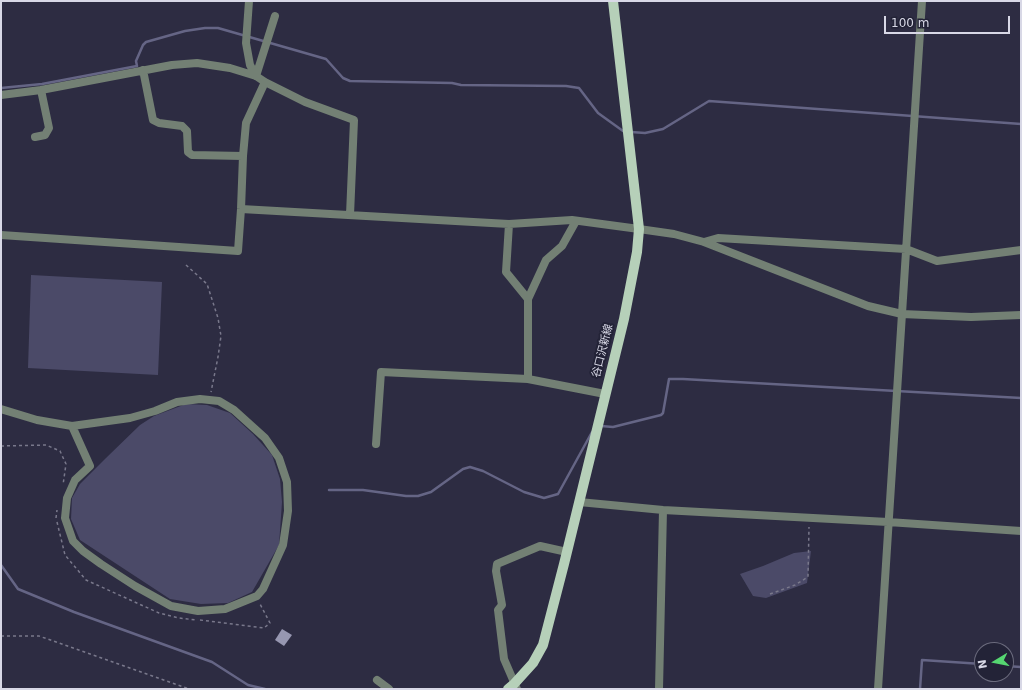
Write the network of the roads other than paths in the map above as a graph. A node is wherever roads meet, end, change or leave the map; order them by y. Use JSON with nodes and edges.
{"nodes":[{"id":1,"x":249,"y":1,"type":"edge"},
{"id":2,"x":613,"y":1,"type":"edge"},
{"id":3,"x":922,"y":1,"type":"edge"},
{"id":4,"x":275,"y":16,"type":"dead end"},
{"id":5,"x":143,"y":70,"type":"junction"},
{"id":6,"x":256,"y":76,"type":"junction"},
{"id":7,"x":265,"y":82,"type":"junction"},
{"id":8,"x":41,"y":90,"type":"junction"},
{"id":9,"x":1,"y":95,"type":"edge"},
{"id":10,"x":35,"y":137,"type":"dead end"},
{"id":11,"x":243,"y":156,"type":"junction"},
{"id":12,"x":241,"y":209,"type":"junction"},
{"id":13,"x":350,"y":215,"type":"junction"},
{"id":14,"x":576,"y":221,"type":"junction"},
{"id":15,"x":509,"y":224,"type":"junction"},
{"id":16,"x":639,"y":229,"type":"junction"},
{"id":17,"x":1,"y":236,"type":"edge"},
{"id":18,"x":704,"y":242,"type":"junction"},
{"id":19,"x":906,"y":249,"type":"junction"},
{"id":20,"x":1021,"y":250,"type":"edge"},
{"id":21,"x":528,"y":299,"type":"junction"},
{"id":22,"x":902,"y":314,"type":"junction"},
{"id":23,"x":1021,"y":315,"type":"edge"},
{"id":24,"x":528,"y":379,"type":"junction"},
{"id":25,"x":605,"y":394,"type":"junction"},
{"id":26,"x":1,"y":409,"type":"edge"},
{"id":27,"x":72,"y":426,"type":"junction"},
{"id":28,"x":376,"y":444,"type":"dead end"},
{"id":29,"x":579,"y":502,"type":"junction"},
{"id":30,"x":663,"y":510,"type":"junction"},
{"id":31,"x":888,"y":522,"type":"junction"},
{"id":32,"x":1021,"y":531,"type":"edge"},
{"id":33,"x":567,"y":552,"type":"junction"},
{"id":34,"x":377,"y":680,"type":"dead end"},
{"id":35,"x":513,"y":687,"type":"edge"},
{"id":36,"x":389,"y":689,"type":"edge"},
{"id":37,"x":659,"y":689,"type":"edge"},
{"id":38,"x":878,"y":689,"type":"edge"}],
"edges":[{"from":1,"to":6,"type":"street"},
{"from":2,"to":16,"type":"main road","name":"谷口沢新線"},
{"from":3,"to":19,"type":"street"},
{"from":4,"to":6,"type":"street"},
{"from":5,"to":6,"type":"street"},
{"from":5,"to":8,"type":"street"},
{"from":5,"to":11,"type":"street"},
{"from":6,"to":7,"type":"street"},
{"from":7,"to":11,"type":"street"},
{"from":7,"to":13,"type":"street"},
{"from":8,"to":9,"type":"street"},
{"from":8,"to":10,"type":"street"},
{"from":11,"to":12,"type":"street"},
{"from":12,"to":13,"type":"street"},
{"from":12,"to":17,"type":"street"},
{"from":13,"to":15,"type":"street"},
{"from":14,"to":15,"type":"street"},
{"from":14,"to":16,"type":"street"},
{"from":14,"to":21,"type":"street"},
{"from":15,"to":21,"type":"street"},
{"from":16,"to":18,"type":"street"},
{"from":16,"to":25,"type":"main road","name":"谷口沢新線"},
{"from":18,"to":19,"type":"street"},
{"from":18,"to":22,"type":"street"},
{"from":19,"to":20,"type":"street"},
{"from":19,"to":22,"type":"street"},
{"from":21,"to":24,"type":"street"},
{"from":22,"to":23,"type":"street"},
{"from":22,"to":31,"type":"street"},
{"from":24,"to":25,"type":"street"},
{"from":24,"to":28,"type":"street"},
{"from":25,"to":29,"type":"main road","name":"谷口沢新線"},
{"from":26,"to":27,"type":"street"},
{"from":27,"to":27,"type":"street"},
{"from":29,"to":30,"type":"street"},
{"from":29,"to":33,"type":"main road","name":"谷口沢新線"},
{"from":30,"to":31,"type":"street"},
{"from":30,"to":37,"type":"street"},
{"from":31,"to":32,"type":"street"},
{"from":31,"to":38,"type":"street"},
{"from":33,"to":35,"type":"main road","name":"谷口沢新線"},
{"from":33,"to":35,"type":"street"},
{"from":34,"to":36,"type":"street"}]}
